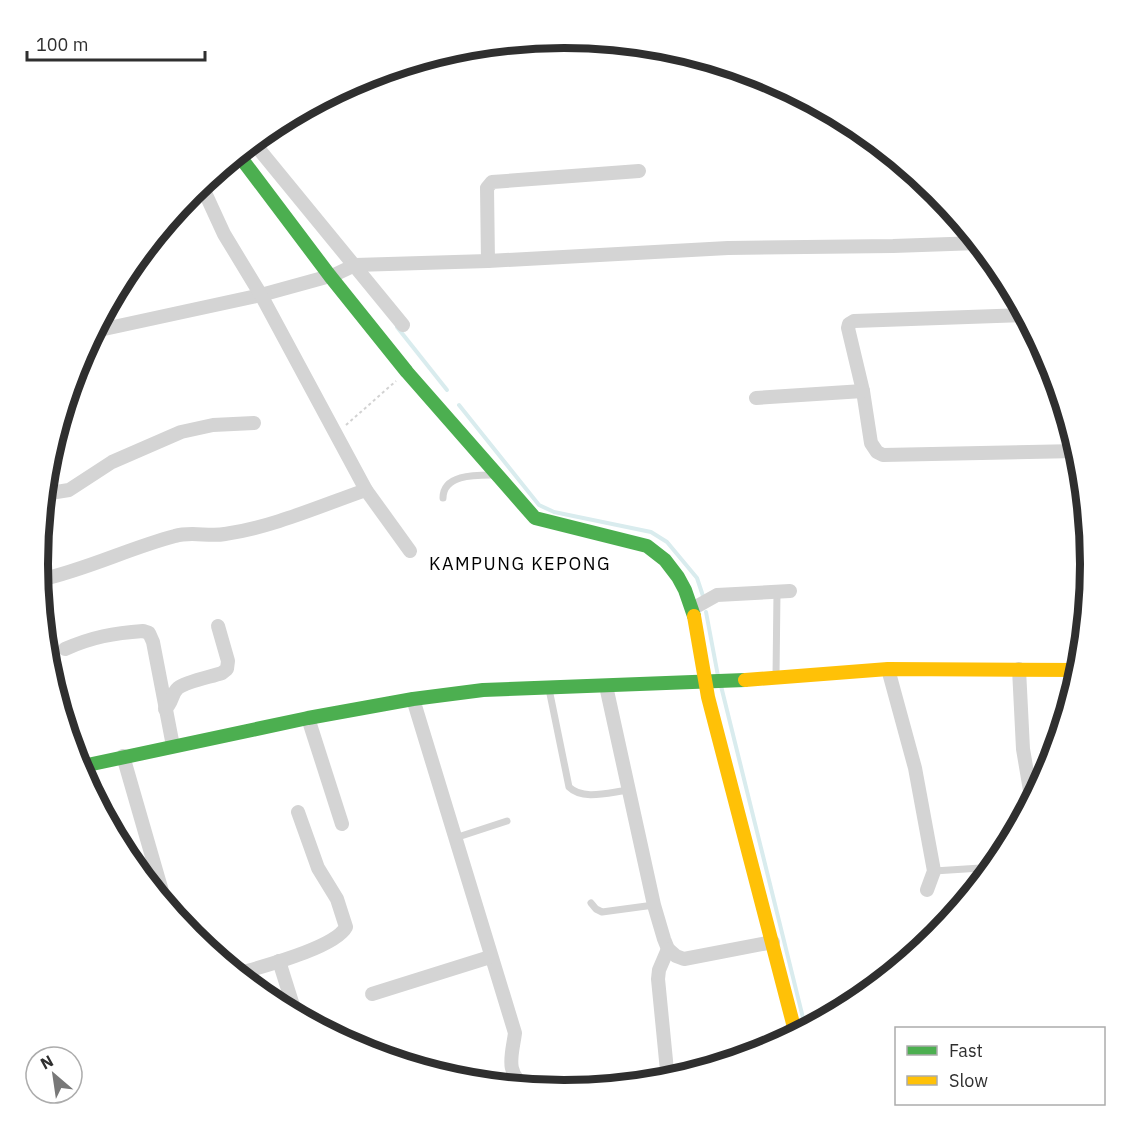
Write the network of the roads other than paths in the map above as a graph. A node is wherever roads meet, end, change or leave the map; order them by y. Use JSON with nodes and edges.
{"nodes":[{"id":1,"x":259,"y":149,"type":"edge"},
{"id":2,"x":243,"y":161,"type":"edge"},
{"id":3,"x":639,"y":171,"type":"dead end"},
{"id":4,"x":205,"y":193,"type":"edge"},
{"id":5,"x":969,"y":243,"type":"edge"},
{"id":6,"x":488,"y":261,"type":"junction"},
{"id":7,"x":353,"y":266,"type":"junction"},
{"id":8,"x":332,"y":275,"type":"junction"},
{"id":9,"x":261,"y":295,"type":"junction"},
{"id":10,"x":1017,"y":315,"type":"edge"},
{"id":11,"x":403,"y":325,"type":"dead end"},
{"id":12,"x":105,"y":329,"type":"edge"},
{"id":13,"x":863,"y":392,"type":"junction"},
{"id":14,"x":756,"y":398,"type":"dead end"},
{"id":15,"x":254,"y":423,"type":"dead end"},
{"id":16,"x":1068,"y":451,"type":"edge"},
{"id":17,"x":496,"y":475,"type":"junction"},
{"id":18,"x":366,"y":490,"type":"junction"},
{"id":19,"x":53,"y":493,"type":"edge"},
{"id":20,"x":443,"y":498,"type":"dead end"},
{"id":21,"x":410,"y":552,"type":"dead end"},
{"id":22,"x":48,"y":578,"type":"edge"},
{"id":23,"x":783,"y":592,"type":"joint"},
{"id":24,"x":692,"y":609,"type":"junction"},
{"id":25,"x":218,"y":626,"type":"dead end"},
{"id":26,"x":65,"y":649,"type":"dead end"},
{"id":27,"x":888,"y":669,"type":"junction"},
{"id":28,"x":1019,"y":669,"type":"junction"},
{"id":29,"x":1070,"y":670,"type":"edge"},
{"id":30,"x":776,"y":678,"type":"junction"},
{"id":31,"x":707,"y":683,"type":"junction"},
{"id":32,"x":606,"y":686,"type":"junction"},
{"id":33,"x":549,"y":689,"type":"junction"},
{"id":34,"x":413,"y":699,"type":"junction"},
{"id":35,"x":165,"y":709,"type":"junction"},
{"id":36,"x":308,"y":718,"type":"junction"},
{"id":37,"x":172,"y":746,"type":"junction"},
{"id":38,"x":123,"y":756,"type":"junction"},
{"id":39,"x":88,"y":765,"type":"edge"},
{"id":40,"x":1030,"y":789,"type":"edge"},
{"id":41,"x":629,"y":790,"type":"junction"},
{"id":42,"x":298,"y":812,"type":"dead end"},
{"id":43,"x":507,"y":821,"type":"dead end"},
{"id":44,"x":342,"y":825,"type":"dead end"},
{"id":45,"x":455,"y":838,"type":"junction"},
{"id":46,"x":981,"y":868,"type":"dead end"},
{"id":47,"x":934,"y":871,"type":"junction"},
{"id":48,"x":160,"y":886,"type":"edge"},
{"id":49,"x":927,"y":890,"type":"dead end"},
{"id":50,"x":591,"y":903,"type":"dead end"},
{"id":51,"x":654,"y":905,"type":"junction"},
{"id":52,"x":772,"y":942,"type":"junction"},
{"id":53,"x":668,"y":949,"type":"junction"},
{"id":54,"x":490,"y":957,"type":"junction"},
{"id":55,"x":279,"y":961,"type":"junction"},
{"id":56,"x":246,"y":971,"type":"edge"},
{"id":57,"x":372,"y":994,"type":"dead end"},
{"id":58,"x":292,"y":1003,"type":"edge"},
{"id":59,"x":794,"y":1027,"type":"edge"},
{"id":60,"x":667,"y":1071,"type":"edge"},
{"id":61,"x":517,"y":1079,"type":"edge"}],
"edges":[{"from":1,"to":7,"type":"street"},
{"from":2,"to":8,"type":"street"},
{"from":3,"to":6,"type":"street"},
{"from":4,"to":9,"type":"street"},
{"from":5,"to":6,"type":"street"},
{"from":6,"to":7,"type":"street"},
{"from":7,"to":8,"type":"street"},
{"from":7,"to":11,"type":"street"},
{"from":8,"to":9,"type":"street"},
{"from":8,"to":17,"type":"street"},
{"from":9,"to":12,"type":"street"},
{"from":9,"to":18,"type":"street"},
{"from":10,"to":13,"type":"street"},
{"from":13,"to":14,"type":"street"},
{"from":13,"to":16,"type":"street"},
{"from":15,"to":19,"type":"street"},
{"from":17,"to":20,"type":"lane"},
{"from":17,"to":24,"type":"street"},
{"from":18,"to":21,"type":"street"},
{"from":18,"to":22,"type":"street"},
{"from":23,"to":24,"type":"street"},
{"from":23,"to":30,"type":"lane"},
{"from":24,"to":31,"type":"street"},
{"from":25,"to":35,"type":"street"},
{"from":26,"to":35,"type":"street"},
{"from":27,"to":28,"type":"street"},
{"from":27,"to":30,"type":"street"},
{"from":27,"to":47,"type":"street"},
{"from":28,"to":29,"type":"street"},
{"from":28,"to":40,"type":"street"},
{"from":30,"to":31,"type":"street"},
{"from":31,"to":32,"type":"street"},
{"from":31,"to":52,"type":"street"},
{"from":32,"to":33,"type":"street"},
{"from":32,"to":41,"type":"street"},
{"from":33,"to":34,"type":"street"},
{"from":33,"to":41,"type":"lane"},
{"from":34,"to":36,"type":"street"},
{"from":34,"to":45,"type":"street"},
{"from":35,"to":37,"type":"street"},
{"from":36,"to":37,"type":"street"},
{"from":36,"to":44,"type":"street"},
{"from":37,"to":38,"type":"street"},
{"from":38,"to":39,"type":"street"},
{"from":38,"to":48,"type":"street"},
{"from":41,"to":51,"type":"street"},
{"from":42,"to":55,"type":"street"},
{"from":43,"to":45,"type":"lane"},
{"from":45,"to":54,"type":"street"},
{"from":46,"to":47,"type":"lane"},
{"from":47,"to":49,"type":"street"},
{"from":50,"to":51,"type":"lane"},
{"from":51,"to":53,"type":"street"},
{"from":52,"to":53,"type":"street"},
{"from":52,"to":59,"type":"street"},
{"from":53,"to":60,"type":"street"},
{"from":54,"to":57,"type":"street"},
{"from":54,"to":61,"type":"street"},
{"from":55,"to":56,"type":"street"},
{"from":55,"to":58,"type":"street"}]}
